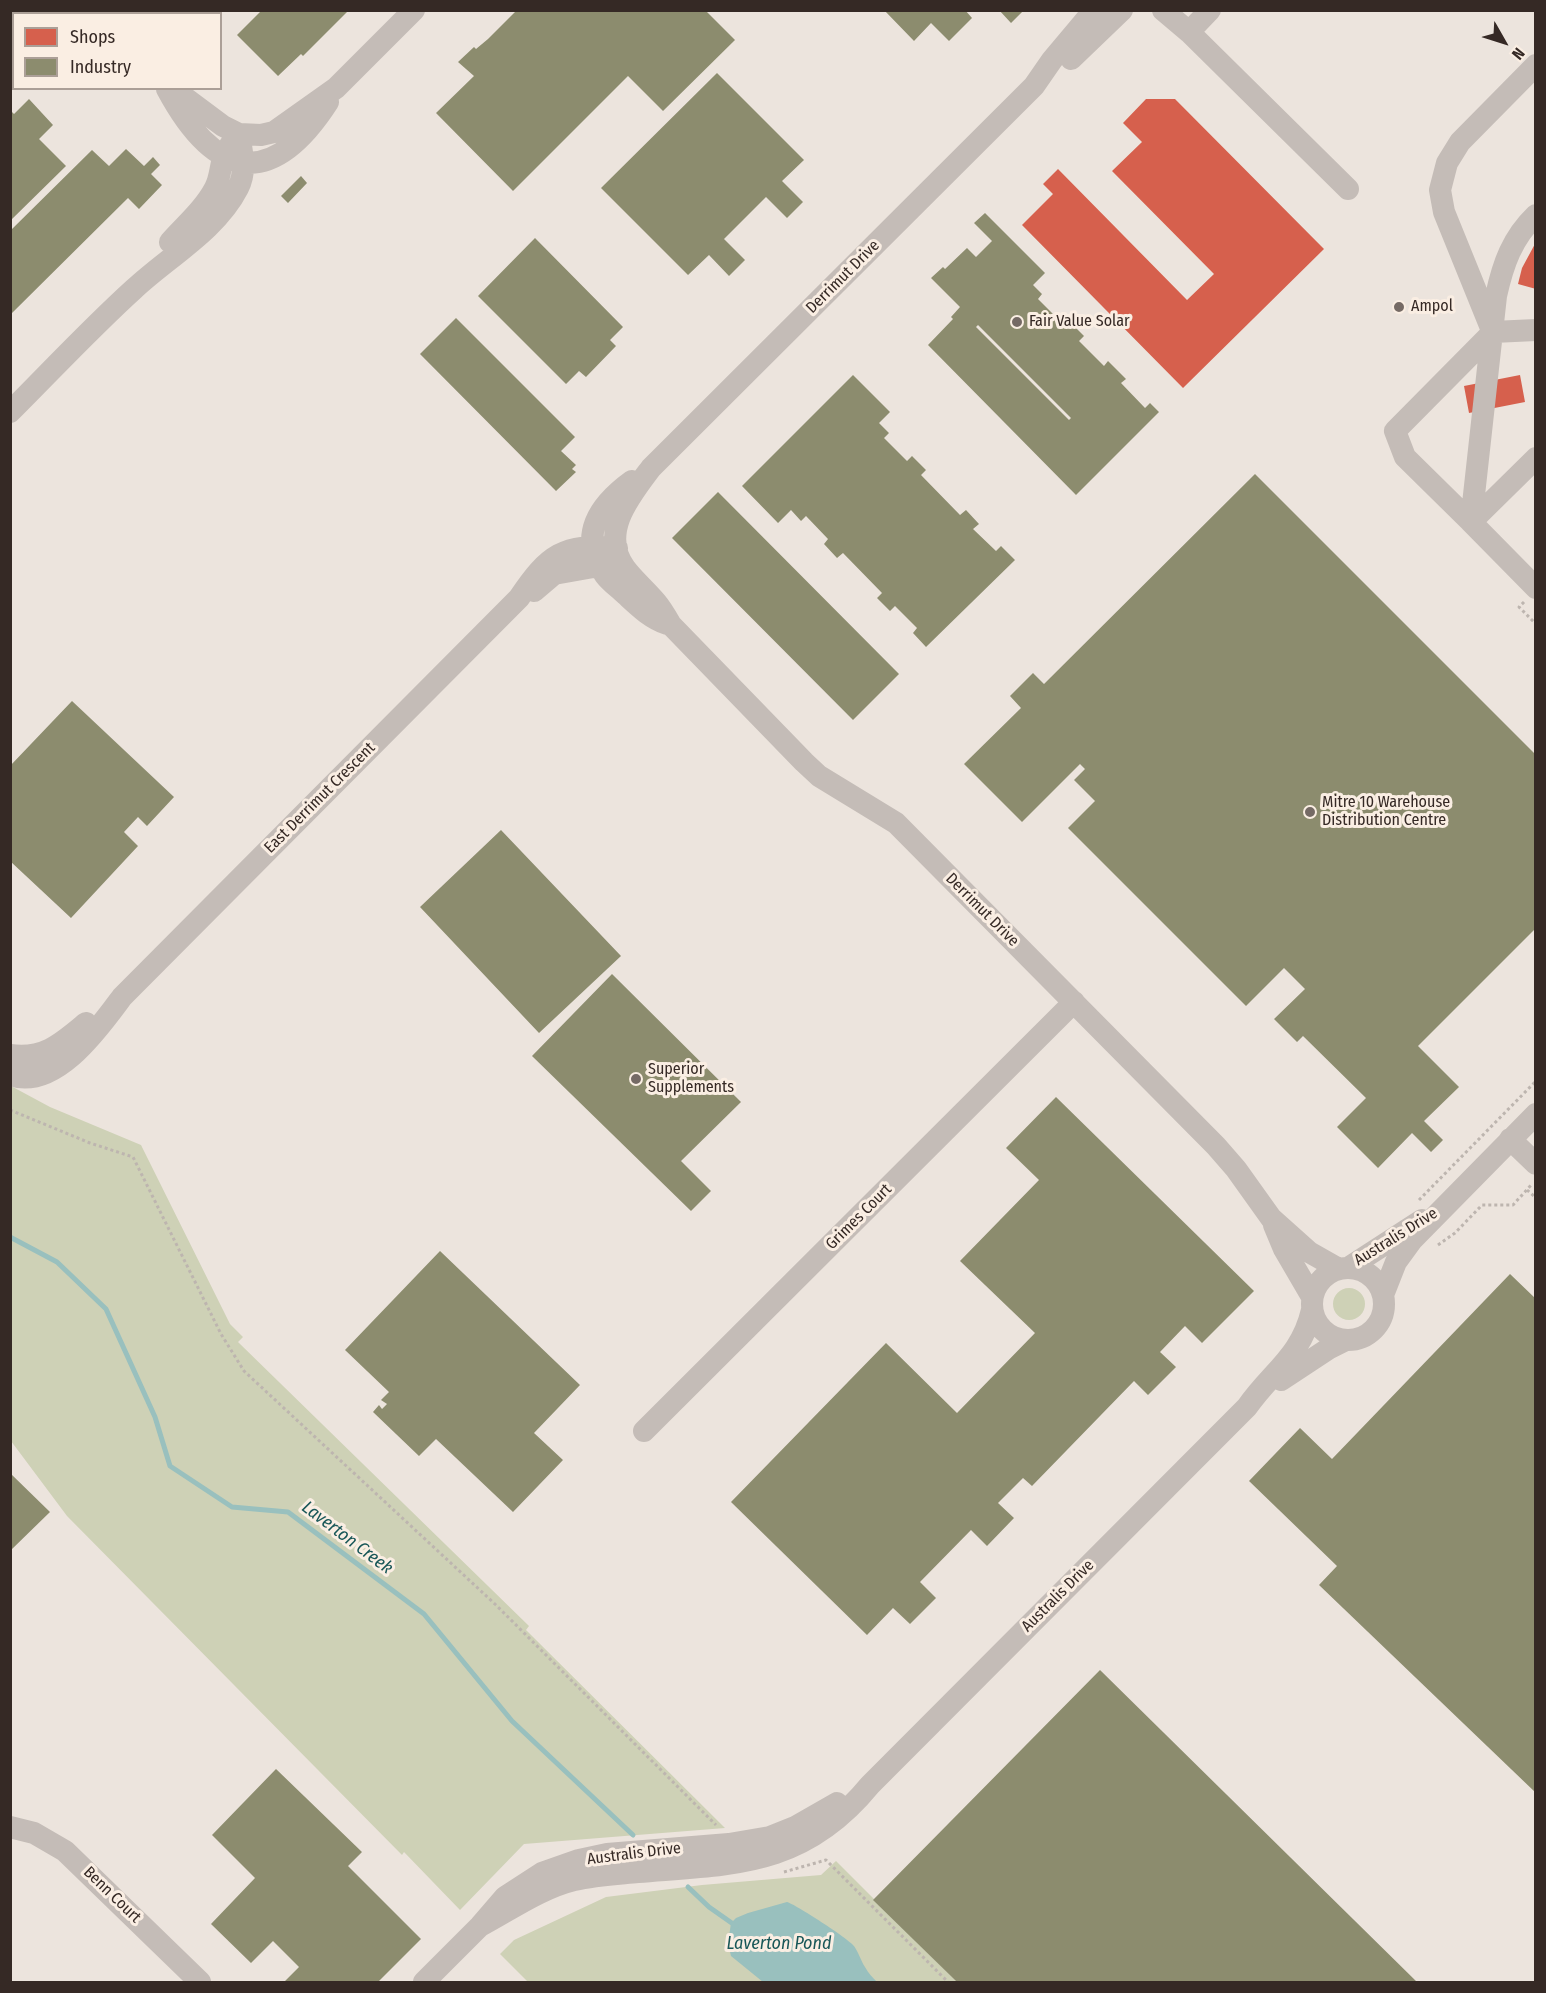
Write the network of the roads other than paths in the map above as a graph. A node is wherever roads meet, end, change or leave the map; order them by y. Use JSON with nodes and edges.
{"nodes":[{"id":1,"x":414,"y":10,"type":"edge"},
{"id":2,"x":1095,"y":10,"type":"edge"},
{"id":3,"x":1122,"y":10,"type":"edge"},
{"id":4,"x":1163,"y":10,"type":"edge"},
{"id":5,"x":1210,"y":10,"type":"edge"},
{"id":6,"x":1189,"y":32,"type":"junction"},
{"id":7,"x":1536,"y":65,"type":"edge"},
{"id":8,"x":1034,"y":86,"type":"junction"},
{"id":9,"x":336,"y":88,"type":"junction"},
{"id":10,"x":168,"y":90,"type":"edge"},
{"id":11,"x":175,"y":90,"type":"edge"},
{"id":12,"x":238,"y":134,"type":"junction"},
{"id":13,"x":223,"y":156,"type":"junction"},
{"id":14,"x":244,"y":163,"type":"junction"},
{"id":15,"x":1348,"y":189,"type":"dead end"},
{"id":16,"x":1536,"y":215,"type":"edge"},
{"id":17,"x":134,"y":288,"type":"junction"},
{"id":18,"x":1536,"y":330,"type":"edge"},
{"id":19,"x":1493,"y":332,"type":"junction"},
{"id":20,"x":10,"y":412,"type":"edge"},
{"id":21,"x":1536,"y":458,"type":"edge"},
{"id":22,"x":651,"y":468,"type":"junction"},
{"id":23,"x":1471,"y":522,"type":"junction"},
{"id":24,"x":617,"y":548,"type":"junction"},
{"id":25,"x":597,"y":556,"type":"junction"},
{"id":26,"x":1536,"y":588,"type":"edge"},
{"id":27,"x":671,"y":626,"type":"junction"},
{"id":28,"x":122,"y":998,"type":"junction"},
{"id":29,"x":1074,"y":1002,"type":"junction"},
{"id":30,"x":10,"y":1055,"type":"edge"},
{"id":31,"x":10,"y":1075,"type":"edge"},
{"id":32,"x":1536,"y":1114,"type":"edge"},
{"id":33,"x":1510,"y":1139,"type":"junction"},
{"id":34,"x":1536,"y":1164,"type":"edge"},
{"id":35,"x":1444,"y":1207,"type":"junction"},
{"id":36,"x":1271,"y":1218,"type":"junction"},
{"id":37,"x":1343,"y":1268,"type":"junction"},
{"id":38,"x":1383,"y":1295,"type":"junction"},
{"id":39,"x":1312,"y":1304,"type":"junction"},
{"id":40,"x":1346,"y":1340,"type":"junction"},
{"id":41,"x":1246,"y":1407,"type":"junction"},
{"id":42,"x":644,"y":1431,"type":"dead end"},
{"id":43,"x":870,"y":1785,"type":"junction"},
{"id":44,"x":10,"y":1827,"type":"edge"},
{"id":45,"x":480,"y":1926,"type":"junction"},
{"id":46,"x":201,"y":1983,"type":"edge"},
{"id":47,"x":424,"y":1983,"type":"edge"}],
"edges":[{"from":1,"to":9,"type":"street"},
{"from":2,"to":8,"type":"street","name":"Derrimut Drive"},
{"from":3,"to":8,"type":"street","name":"Derrimut Drive"},
{"from":4,"to":6,"type":"street"},
{"from":5,"to":6,"type":"street"},
{"from":6,"to":15,"type":"street"},
{"from":7,"to":19,"type":"street"},
{"from":8,"to":22,"type":"street","name":"Derrimut Drive"},
{"from":9,"to":12,"type":"street"},
{"from":9,"to":14,"type":"street"},
{"from":10,"to":13,"type":"street"},
{"from":11,"to":12,"type":"street"},
{"from":12,"to":13,"type":"street"},
{"from":12,"to":14,"type":"street"},
{"from":13,"to":14,"type":"street"},
{"from":13,"to":17,"type":"street"},
{"from":14,"to":17,"type":"street"},
{"from":16,"to":19,"type":"street"},
{"from":17,"to":20,"type":"street"},
{"from":18,"to":19,"type":"street"},
{"from":19,"to":23,"type":"street"},
{"from":19,"to":23,"type":"street"},
{"from":21,"to":23,"type":"street"},
{"from":22,"to":24,"type":"street","name":"Derrimut Drive"},
{"from":22,"to":25,"type":"street","name":"Derrimut Drive"},
{"from":23,"to":26,"type":"street"},
{"from":24,"to":25,"type":"street","name":"East Derrimut Crescent"},
{"from":24,"to":27,"type":"street","name":"Derrimut Drive"},
{"from":25,"to":27,"type":"street","name":"Derrimut Drive"},
{"from":25,"to":28,"type":"street","name":"East Derrimut Crescent"},
{"from":27,"to":29,"type":"street","name":"Derrimut Drive"},
{"from":28,"to":30,"type":"street","name":"East Derrimut Crescent"},
{"from":28,"to":31,"type":"street","name":"East Derrimut Crescent"},
{"from":29,"to":36,"type":"street","name":"Derrimut Drive"},
{"from":29,"to":42,"type":"street","name":"Grimes Court"},
{"from":32,"to":33,"type":"street","name":"Australis Drive"},
{"from":33,"to":34,"type":"street"},
{"from":33,"to":35,"type":"street","name":"Australis Drive"},
{"from":35,"to":37,"type":"street","name":"Australis Drive"},
{"from":35,"to":38,"type":"street","name":"Australis Drive"},
{"from":36,"to":37,"type":"street","name":"Derrimut Drive"},
{"from":36,"to":39,"type":"street","name":"Derrimut Drive"},
{"from":37,"to":38,"type":"street"},
{"from":37,"to":39,"type":"street"},
{"from":38,"to":40,"type":"street"},
{"from":39,"to":40,"type":"street"},
{"from":39,"to":41,"type":"street","name":"Australis Drive"},
{"from":40,"to":41,"type":"street","name":"Australis Drive"},
{"from":41,"to":43,"type":"street","name":"Australis Drive"},
{"from":43,"to":45,"type":"street","name":"Australis Drive"},
{"from":43,"to":45,"type":"street","name":"Australis Drive"},
{"from":44,"to":46,"type":"street","name":"Benn Court"},
{"from":45,"to":47,"type":"street","name":"Australis Drive"}]}
